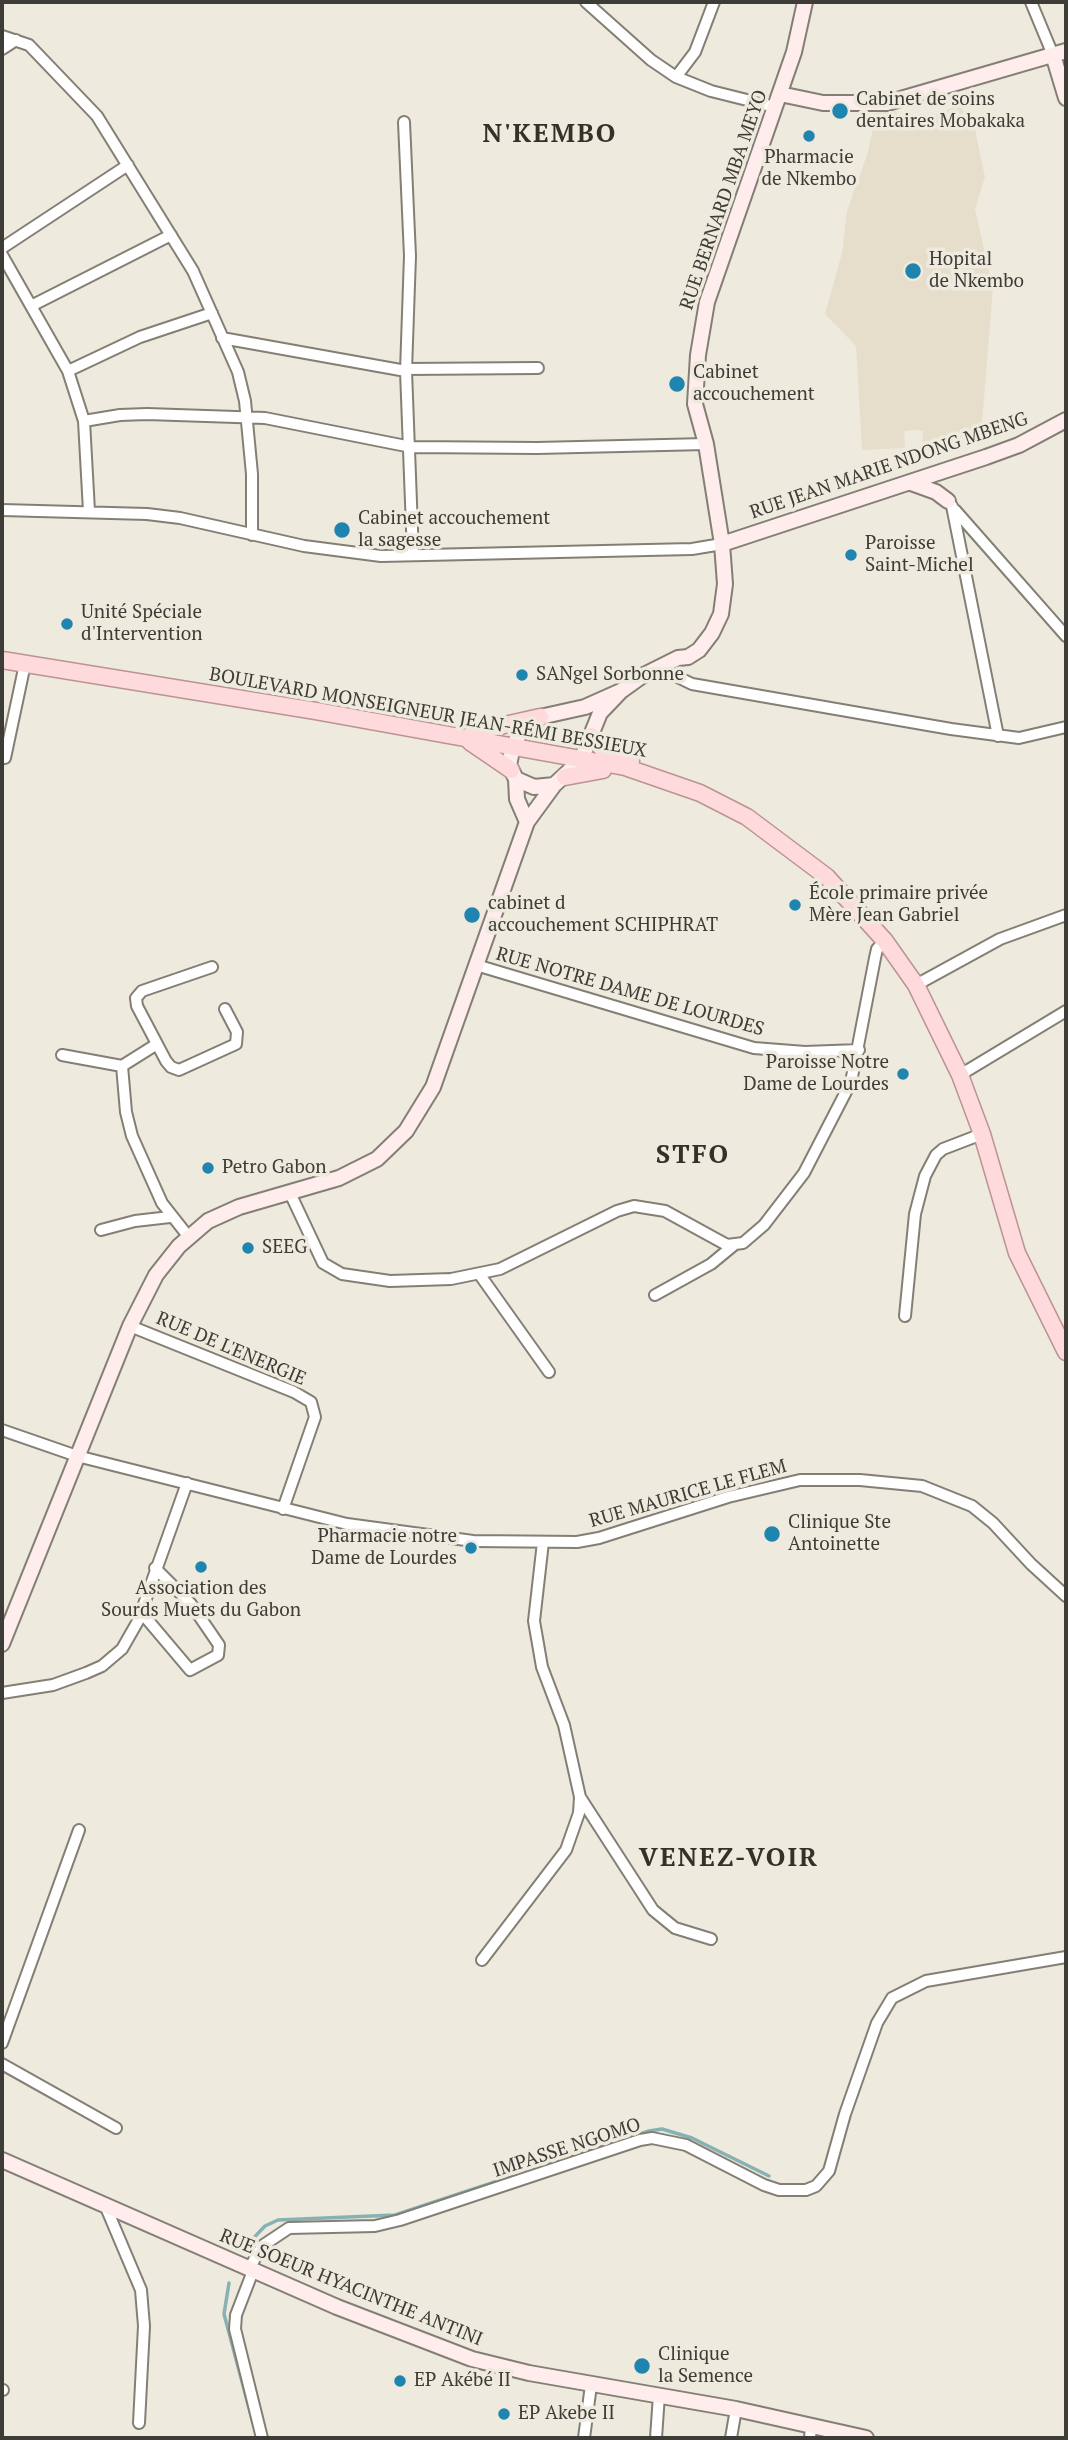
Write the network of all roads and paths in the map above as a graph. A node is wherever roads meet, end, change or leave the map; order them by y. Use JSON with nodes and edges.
{"nodes":[{"id":1,"x":586,"y":2,"type":"edge"},
{"id":2,"x":714,"y":2,"type":"edge"},
{"id":3,"x":805,"y":2,"type":"edge"},
{"id":4,"x":1031,"y":2,"type":"edge"},
{"id":5,"x":2,"y":36,"type":"edge"},
{"id":6,"x":16,"y":40,"type":"junction"},
{"id":7,"x":2,"y":49,"type":"edge"},
{"id":8,"x":1060,"y":53,"type":"edge"},
{"id":9,"x":676,"y":77,"type":"junction"},
{"id":10,"x":1066,"y":98,"type":"edge"},
{"id":11,"x":778,"y":101,"type":"junction"},
{"id":12,"x":404,"y":122,"type":"dead end"},
{"id":13,"x":128,"y":165,"type":"junction"},
{"id":14,"x":171,"y":235,"type":"junction"},
{"id":15,"x":2,"y":248,"type":"edge"},
{"id":16,"x":2,"y":255,"type":"edge"},
{"id":17,"x":33,"y":305,"type":"junction"},
{"id":18,"x":212,"y":313,"type":"junction"},
{"id":19,"x":222,"y":338,"type":"junction"},
{"id":20,"x":538,"y":368,"type":"dead end"},
{"id":21,"x":406,"y":370,"type":"junction"},
{"id":22,"x":68,"y":371,"type":"junction"},
{"id":23,"x":246,"y":417,"type":"junction"},
{"id":24,"x":1066,"y":420,"type":"edge"},
{"id":25,"x":84,"y":421,"type":"junction"},
{"id":26,"x":706,"y":444,"type":"junction"},
{"id":27,"x":411,"y":447,"type":"junction"},
{"id":28,"x":953,"y":468,"type":"junction"},
{"id":29,"x":911,"y":483,"type":"junction"},
{"id":30,"x":950,"y":504,"type":"junction"},
{"id":31,"x":2,"y":510,"type":"edge"},
{"id":32,"x":89,"y":511,"type":"junction"},
{"id":33,"x":252,"y":535,"type":"junction"},
{"id":34,"x":722,"y":544,"type":"junction"},
{"id":35,"x":413,"y":555,"type":"junction"},
{"id":36,"x":1066,"y":636,"type":"edge"},
{"id":37,"x":2,"y":660,"type":"edge"},
{"id":38,"x":25,"y":664,"type":"junction"},
{"id":39,"x":659,"y":668,"type":"junction"},
{"id":40,"x":621,"y":691,"type":"junction"},
{"id":41,"x":561,"y":711,"type":"junction"},
{"id":42,"x":540,"y":717,"type":"junction"},
{"id":43,"x":1066,"y":727,"type":"edge"},
{"id":44,"x":593,"y":731,"type":"junction"},
{"id":45,"x":998,"y":736,"type":"junction"},
{"id":46,"x":465,"y":738,"type":"junction"},
{"id":47,"x":513,"y":746,"type":"junction"},
{"id":48,"x":5,"y":758,"type":"dead end"},
{"id":49,"x":581,"y":760,"type":"junction"},
{"id":50,"x":513,"y":775,"type":"junction"},
{"id":51,"x":664,"y":779,"type":"junction"},
{"id":52,"x":559,"y":781,"type":"junction"},
{"id":53,"x":527,"y":822,"type":"junction"},
{"id":54,"x":1066,"y":915,"type":"edge"},
{"id":55,"x":885,"y":941,"type":"junction"},
{"id":56,"x":476,"y":965,"type":"junction"},
{"id":57,"x":212,"y":967,"type":"dead end"},
{"id":58,"x":916,"y":985,"type":"junction"},
{"id":59,"x":225,"y":1009,"type":"dead end"},
{"id":60,"x":1066,"y":1011,"type":"edge"},
{"id":61,"x":157,"y":1044,"type":"junction"},
{"id":62,"x":859,"y":1049,"type":"junction"},
{"id":63,"x":62,"y":1055,"type":"dead end"},
{"id":64,"x":122,"y":1066,"type":"junction"},
{"id":65,"x":960,"y":1075,"type":"junction"},
{"id":66,"x":982,"y":1134,"type":"junction"},
{"id":67,"x":290,"y":1192,"type":"junction"},
{"id":68,"x":170,"y":1217,"type":"junction"},
{"id":69,"x":102,"y":1230,"type":"dead end"},
{"id":70,"x":188,"y":1236,"type":"junction"},
{"id":71,"x":734,"y":1245,"type":"junction"},
{"id":72,"x":480,"y":1275,"type":"junction"},
{"id":73,"x":655,"y":1295,"type":"dead end"},
{"id":74,"x":905,"y":1316,"type":"dead end"},
{"id":75,"x":130,"y":1326,"type":"junction"},
{"id":76,"x":1066,"y":1352,"type":"edge"},
{"id":77,"x":549,"y":1372,"type":"dead end"},
{"id":78,"x":2,"y":1430,"type":"edge"},
{"id":79,"x":77,"y":1456,"type":"junction"},
{"id":80,"x":187,"y":1483,"type":"junction"},
{"id":81,"x":284,"y":1509,"type":"junction"},
{"id":82,"x":543,"y":1542,"type":"junction"},
{"id":83,"x":155,"y":1568,"type":"junction"},
{"id":84,"x":1066,"y":1596,"type":"edge"},
{"id":85,"x":141,"y":1612,"type":"junction"},
{"id":86,"x":2,"y":1644,"type":"edge"},
{"id":87,"x":2,"y":1693,"type":"edge"},
{"id":88,"x":579,"y":1797,"type":"junction"},
{"id":89,"x":79,"y":1830,"type":"dead end"},
{"id":90,"x":711,"y":1938,"type":"dead end"},
{"id":91,"x":1066,"y":1957,"type":"edge"},
{"id":92,"x":482,"y":1960,"type":"dead end"},
{"id":93,"x":2,"y":2043,"type":"edge"},
{"id":94,"x":2,"y":2064,"type":"edge"},
{"id":95,"x":116,"y":2129,"type":"dead end"},
{"id":96,"x":2,"y":2160,"type":"edge"},
{"id":97,"x":105,"y":2205,"type":"junction"},
{"id":98,"x":251,"y":2270,"type":"junction"},
{"id":99,"x":591,"y":2385,"type":"junction"},
{"id":100,"x":659,"y":2395,"type":"junction"},
{"id":101,"x":736,"y":2409,"type":"junction"},
{"id":102,"x":139,"y":2423,"type":"dead end"},
{"id":103,"x":811,"y":2433,"type":"edge"},
{"id":104,"x":262,"y":2438,"type":"edge"},
{"id":105,"x":584,"y":2438,"type":"edge"},
{"id":106,"x":656,"y":2438,"type":"edge"},
{"id":107,"x":732,"y":2438,"type":"edge"},
{"id":108,"x":866,"y":2438,"type":"edge"}],
"edges":[{"from":1,"to":9,"type":"street"},
{"from":2,"to":9,"type":"street"},
{"from":3,"to":11,"type":"main road","name":"RUE BERNARD MBA MEYO"},
{"from":4,"to":8,"type":"street"},
{"from":5,"to":6,"type":"street"},
{"from":6,"to":7,"type":"street"},
{"from":6,"to":13,"type":"street"},
{"from":8,"to":10,"type":"main road"},
{"from":8,"to":11,"type":"main road"},
{"from":9,"to":11,"type":"street"},
{"from":11,"to":26,"type":"main road","name":"RUE BERNARD MBA MEYO"},
{"from":12,"to":21,"type":"street"},
{"from":13,"to":14,"type":"street"},
{"from":13,"to":15,"type":"street"},
{"from":14,"to":17,"type":"street"},
{"from":14,"to":18,"type":"street"},
{"from":16,"to":17,"type":"street"},
{"from":17,"to":22,"type":"street"},
{"from":18,"to":19,"type":"street"},
{"from":18,"to":22,"type":"street"},
{"from":19,"to":21,"type":"street"},
{"from":19,"to":23,"type":"street"},
{"from":20,"to":21,"type":"street"},
{"from":21,"to":27,"type":"street"},
{"from":22,"to":25,"type":"street"},
{"from":23,"to":25,"type":"street"},
{"from":23,"to":27,"type":"street"},
{"from":23,"to":33,"type":"street"},
{"from":24,"to":28,"type":"main road","name":"RUE JEAN MARIE NDONG MBENG"},
{"from":25,"to":32,"type":"street"},
{"from":26,"to":27,"type":"street"},
{"from":26,"to":34,"type":"main road","name":"RUE BERNARD MBA MEYO"},
{"from":27,"to":35,"type":"street"},
{"from":28,"to":29,"type":"main road","name":"RUE JEAN MARIE NDONG MBENG"},
{"from":28,"to":30,"type":"main road"},
{"from":29,"to":30,"type":"main road"},
{"from":29,"to":34,"type":"main road","name":"RUE JEAN MARIE NDONG MBENG"},
{"from":30,"to":36,"type":"street"},
{"from":30,"to":45,"type":"street"},
{"from":31,"to":32,"type":"street"},
{"from":32,"to":33,"type":"street"},
{"from":33,"to":35,"type":"street"},
{"from":34,"to":35,"type":"street"},
{"from":34,"to":39,"type":"main road","name":"RUE BERNARD MBA MEYO"},
{"from":37,"to":38,"type":"main road","name":"BOULEVARD MONSEIGNEUR JEAN-RÉMI BESSIEUX"},
{"from":38,"to":46,"type":"main road","name":"BOULEVARD MONSEIGNEUR JEAN-RÉMI BESSIEUX"},
{"from":38,"to":48,"type":"street"},
{"from":39,"to":40,"type":"main road","name":"RUE BERNARD MBA MEYO"},
{"from":39,"to":45,"type":"street"},
{"from":40,"to":41,"type":"main road"},
{"from":40,"to":44,"type":"main road"},
{"from":41,"to":42,"type":"main road"},
{"from":41,"to":44,"type":"main road"},
{"from":42,"to":46,"type":"main road"},
{"from":42,"to":47,"type":"main road"},
{"from":43,"to":45,"type":"street"},
{"from":44,"to":49,"type":"main road"},
{"from":44,"to":51,"type":"main road"},
{"from":46,"to":47,"type":"main road","name":"BOULEVARD MONSEIGNEUR JEAN-RÉMI BESSIEUX"},
{"from":46,"to":50,"type":"main road"},
{"from":47,"to":49,"type":"main road","name":"BOULEVARD MONSEIGNEUR JEAN-RÉMI BESSIEUX"},
{"from":47,"to":50,"type":"main road"},
{"from":49,"to":51,"type":"main road","name":"BOULEVARD MONSEIGNEUR JEAN-RÉMI BESSIEUX"},
{"from":49,"to":52,"type":"main road"},
{"from":50,"to":52,"type":"main road"},
{"from":50,"to":53,"type":"main road"},
{"from":51,"to":52,"type":"main road"},
{"from":51,"to":55,"type":"main road","name":"BOULEVARD MONSEIGNEUR JEAN-RÉMI BESSIEUX"},
{"from":52,"to":53,"type":"main road"},
{"from":53,"to":56,"type":"main road"},
{"from":54,"to":58,"type":"street"},
{"from":55,"to":58,"type":"main road","name":"BOULEVARD MONSEIGNEUR JEAN-RÉMI BESSIEUX"},
{"from":55,"to":62,"type":"street"},
{"from":56,"to":62,"type":"street","name":"RUE NOTRE DAME DE LOURDES"},
{"from":56,"to":67,"type":"main road"},
{"from":57,"to":61,"type":"street"},
{"from":58,"to":65,"type":"main road","name":"BOULEVARD MONSEIGNEUR JEAN-RÉMI BESSIEUX"},
{"from":59,"to":61,"type":"street"},
{"from":60,"to":65,"type":"street"},
{"from":61,"to":64,"type":"street"},
{"from":62,"to":71,"type":"street"},
{"from":63,"to":64,"type":"street"},
{"from":64,"to":68,"type":"street"},
{"from":65,"to":66,"type":"main road","name":"BOULEVARD MONSEIGNEUR JEAN-RÉMI BESSIEUX"},
{"from":66,"to":74,"type":"street"},
{"from":66,"to":76,"type":"main road","name":"BOULEVARD MONSEIGNEUR JEAN-RÉMI BESSIEUX"},
{"from":67,"to":70,"type":"main road"},
{"from":67,"to":72,"type":"street"},
{"from":68,"to":69,"type":"street"},
{"from":68,"to":70,"type":"street"},
{"from":70,"to":75,"type":"main road"},
{"from":71,"to":72,"type":"street"},
{"from":71,"to":73,"type":"street"},
{"from":72,"to":77,"type":"street"},
{"from":75,"to":79,"type":"main road"},
{"from":75,"to":81,"type":"street","name":"RUE DE L'ENERGIE"},
{"from":78,"to":79,"type":"street","name":"RUE MAURICE LE FLEM"},
{"from":79,"to":80,"type":"street","name":"RUE MAURICE LE FLEM"},
{"from":79,"to":86,"type":"main road"},
{"from":80,"to":81,"type":"street","name":"RUE MAURICE LE FLEM"},
{"from":80,"to":83,"type":"street"},
{"from":81,"to":82,"type":"street","name":"RUE MAURICE LE FLEM"},
{"from":82,"to":84,"type":"street","name":"RUE MAURICE LE FLEM"},
{"from":82,"to":88,"type":"street"},
{"from":83,"to":85,"type":"street"},
{"from":83,"to":85,"type":"street"},
{"from":85,"to":87,"type":"street"},
{"from":88,"to":90,"type":"street"},
{"from":88,"to":92,"type":"street"},
{"from":89,"to":93,"type":"street"},
{"from":91,"to":98,"type":"street","name":"IMPASSE NGOMO"},
{"from":94,"to":95,"type":"street"},
{"from":96,"to":97,"type":"main road","name":"RUE SOEUR HYACINTHE ANTINI"},
{"from":97,"to":98,"type":"main road","name":"RUE SOEUR HYACINTHE ANTINI"},
{"from":97,"to":102,"type":"street"},
{"from":98,"to":99,"type":"main road","name":"RUE SOEUR HYACINTHE ANTINI"},
{"from":98,"to":104,"type":"street","name":"IMPASSE NGOMO"},
{"from":99,"to":100,"type":"main road","name":"RUE SOEUR HYACINTHE ANTINI"},
{"from":99,"to":105,"type":"street"},
{"from":100,"to":101,"type":"main road","name":"RUE SOEUR HYACINTHE ANTINI"},
{"from":100,"to":106,"type":"street"},
{"from":101,"to":103,"type":"main road","name":"RUE SOEUR HYACINTHE ANTINI"},
{"from":101,"to":107,"type":"street"},
{"from":103,"to":108,"type":"main road","name":"RUE SOEUR HYACINTHE ANTINI"}]}
